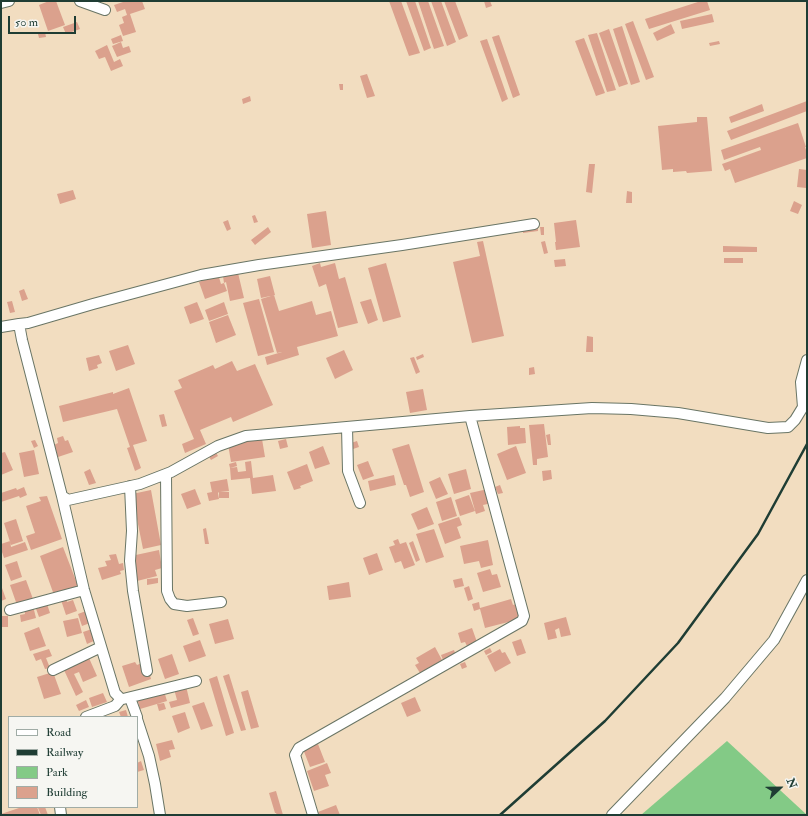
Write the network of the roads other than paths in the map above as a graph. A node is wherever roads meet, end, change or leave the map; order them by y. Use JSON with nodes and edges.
{"nodes":[{"id":1,"x":9,"y":1,"type":"edge"},
{"id":2,"x":80,"y":1,"type":"edge"},
{"id":3,"x":1,"y":3,"type":"edge"},
{"id":4,"x":105,"y":10,"type":"dead end"},
{"id":5,"x":534,"y":224,"type":"dead end"},
{"id":6,"x":18,"y":324,"type":"junction"},
{"id":7,"x":1,"y":327,"type":"edge"},
{"id":8,"x":807,"y":360,"type":"edge"},
{"id":9,"x":470,"y":416,"type":"junction"},
{"id":10,"x":347,"y":428,"type":"junction"},
{"id":11,"x":166,"y":474,"type":"junction"},
{"id":12,"x":130,"y":486,"type":"junction"},
{"id":13,"x":62,"y":496,"type":"junction"},
{"id":14,"x":360,"y":503,"type":"dead end"},
{"id":15,"x":807,"y":580,"type":"edge"},
{"id":16,"x":84,"y":590,"type":"junction"},
{"id":17,"x":221,"y":602,"type":"dead end"},
{"id":18,"x":10,"y":610,"type":"dead end"},
{"id":19,"x":101,"y":647,"type":"junction"},
{"id":20,"x":54,"y":670,"type":"dead end"},
{"id":21,"x":147,"y":671,"type":"dead end"},
{"id":22,"x":196,"y":681,"type":"dead end"},
{"id":23,"x":126,"y":699,"type":"junction"},
{"id":24,"x":89,"y":716,"type":"edge"},
{"id":25,"x":136,"y":716,"type":"edge"},
{"id":26,"x":138,"y":721,"type":"edge"},
{"id":27,"x":160,"y":815,"type":"edge"},
{"id":28,"x":313,"y":815,"type":"edge"},
{"id":29,"x":612,"y":815,"type":"edge"}],
"edges":[{"from":1,"to":3,"type":"street"},
{"from":2,"to":4,"type":"street"},
{"from":5,"to":6,"type":"street"},
{"from":6,"to":7,"type":"street"},
{"from":6,"to":13,"type":"street"},
{"from":8,"to":9,"type":"street"},
{"from":9,"to":10,"type":"street"},
{"from":9,"to":28,"type":"street"},
{"from":10,"to":11,"type":"street"},
{"from":10,"to":14,"type":"street"},
{"from":11,"to":12,"type":"street"},
{"from":11,"to":17,"type":"street"},
{"from":12,"to":13,"type":"street"},
{"from":12,"to":21,"type":"street"},
{"from":13,"to":16,"type":"street"},
{"from":15,"to":29,"type":"street"},
{"from":16,"to":18,"type":"street"},
{"from":16,"to":19,"type":"street"},
{"from":19,"to":20,"type":"street"},
{"from":19,"to":23,"type":"street"},
{"from":22,"to":23,"type":"street"},
{"from":23,"to":24,"type":"street"},
{"from":23,"to":25,"type":"street"},
{"from":26,"to":27,"type":"street"}]}
